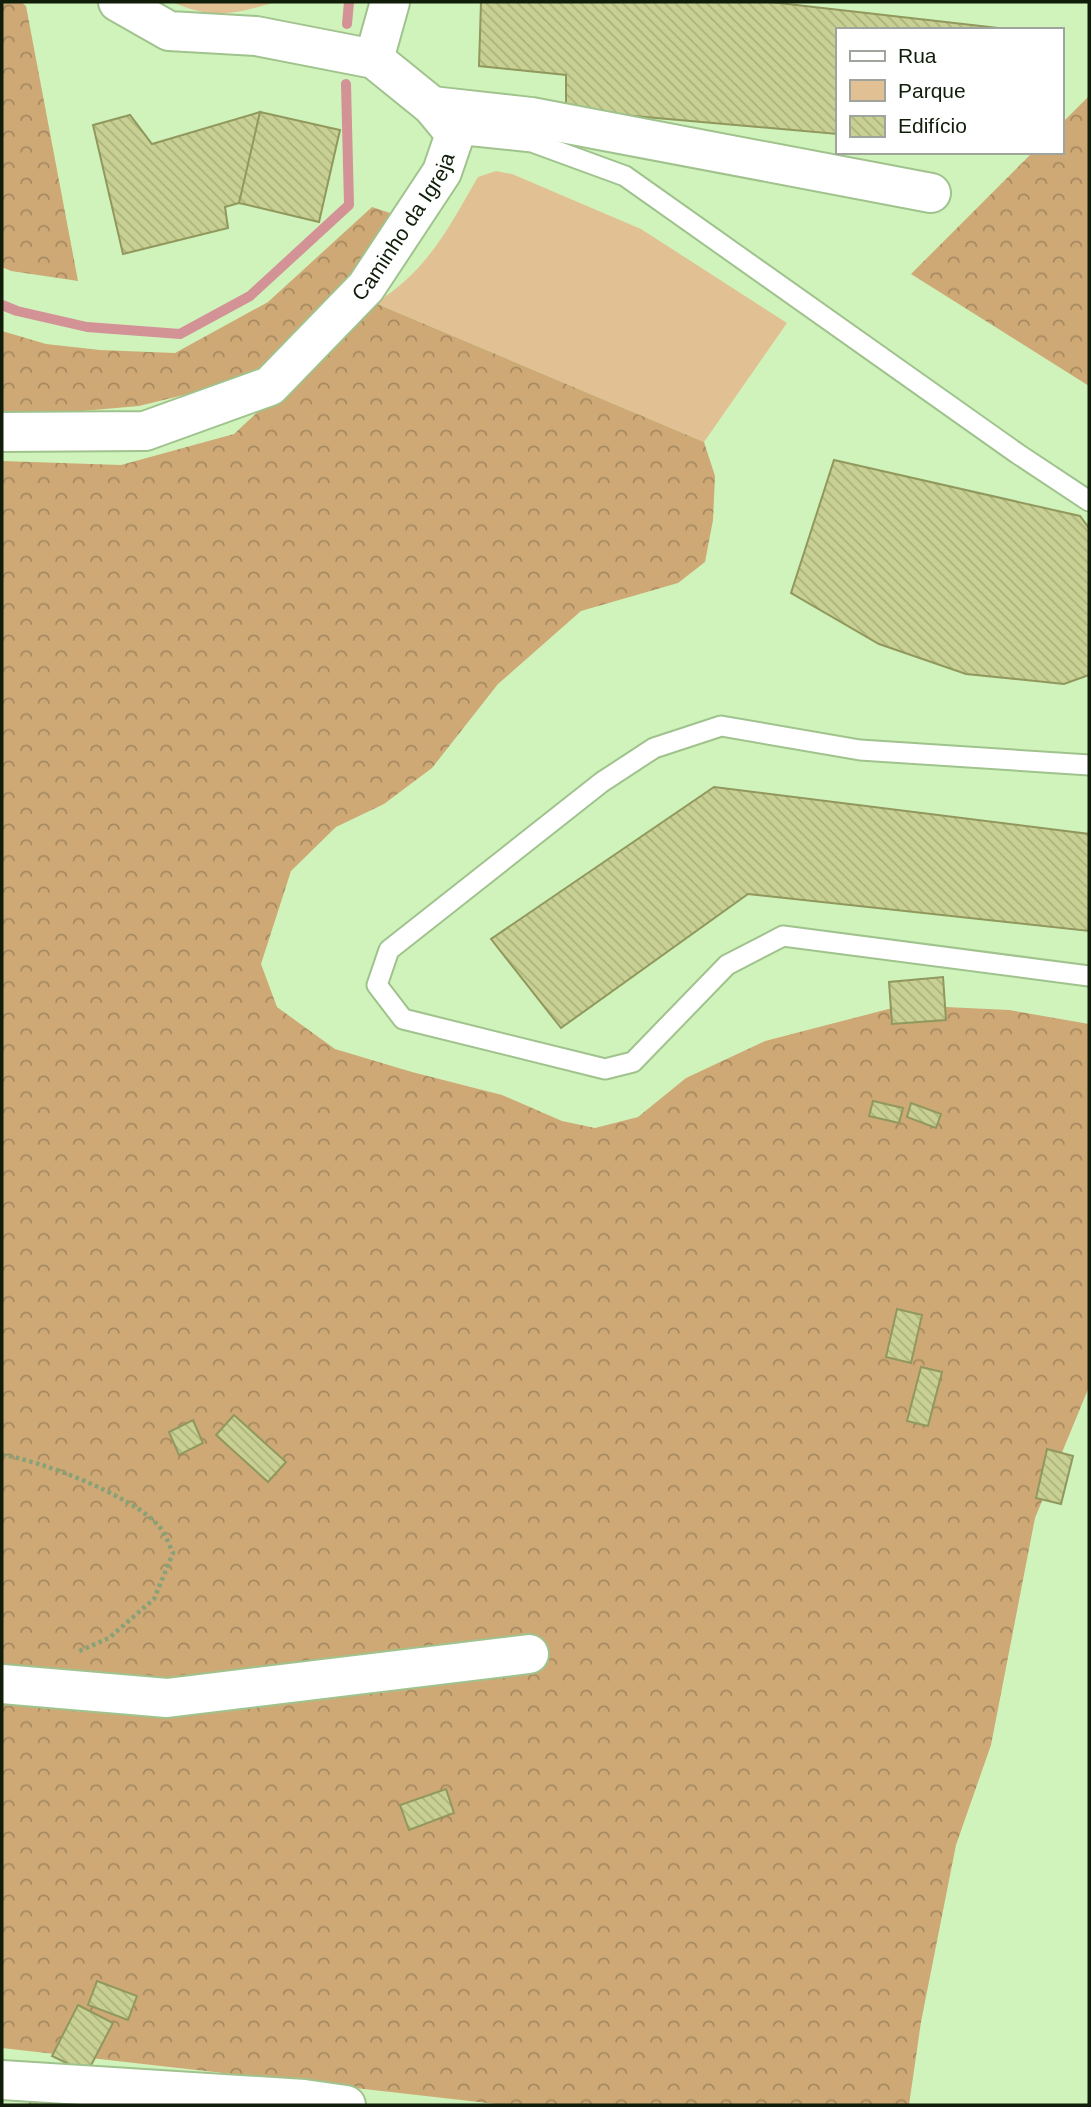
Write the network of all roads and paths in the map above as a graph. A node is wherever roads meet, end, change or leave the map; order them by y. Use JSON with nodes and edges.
{"nodes":[{"id":1,"x":118,"y":2,"type":"edge"},
{"id":2,"x":362,"y":2,"type":"edge"},
{"id":3,"x":390,"y":2,"type":"edge"},
{"id":4,"x":366,"y":58,"type":"junction"},
{"id":5,"x":444,"y":120,"type":"junction"},
{"id":6,"x":931,"y":193,"type":"dead end"},
{"id":7,"x":2,"y":432,"type":"edge"},
{"id":8,"x":1089,"y":501,"type":"edge"},
{"id":9,"x":1089,"y":765,"type":"edge"},
{"id":10,"x":1089,"y":976,"type":"edge"},
{"id":11,"x":2,"y":1455,"type":"edge"},
{"id":12,"x":529,"y":1654,"type":"dead end"},
{"id":13,"x":70,"y":1656,"type":"dead end"},
{"id":14,"x":2,"y":1684,"type":"edge"},
{"id":15,"x":2,"y":2080,"type":"edge"},
{"id":16,"x":346,"y":2105,"type":"edge"}],
"edges":[{"from":1,"to":4,"type":"street"},
{"from":2,"to":4,"type":"street"},
{"from":3,"to":4,"type":"street"},
{"from":4,"to":5,"type":"street"},
{"from":5,"to":6,"type":"street"},
{"from":5,"to":7,"type":"street","name":"Caminho da Igreja"},
{"from":5,"to":8,"type":"lane"},
{"from":9,"to":10,"type":"lane"},
{"from":11,"to":13,"type":"path"},
{"from":12,"to":14,"type":"street"},
{"from":15,"to":16,"type":"street"}]}
